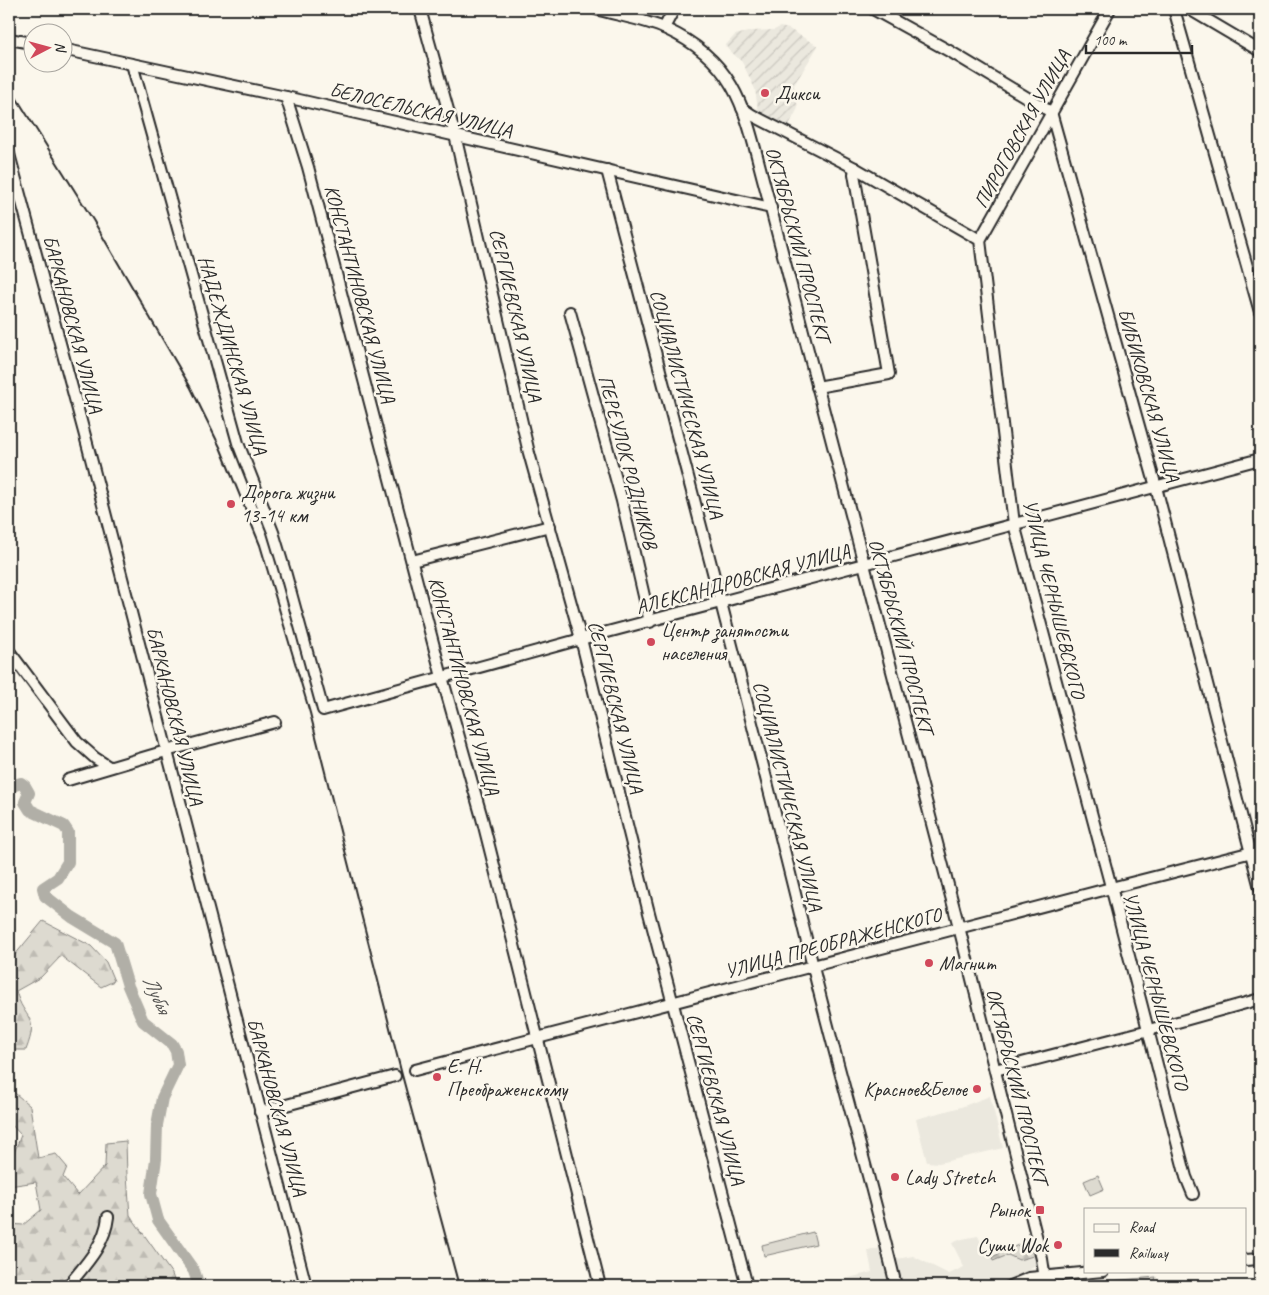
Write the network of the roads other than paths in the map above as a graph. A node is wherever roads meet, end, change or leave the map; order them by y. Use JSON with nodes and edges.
{"nodes":[{"id":1,"x":420,"y":9,"type":"edge"},
{"id":2,"x":596,"y":9,"type":"edge"},
{"id":3,"x":674,"y":9,"type":"edge"},
{"id":4,"x":873,"y":9,"type":"edge"},
{"id":5,"x":1110,"y":9,"type":"edge"},
{"id":6,"x":1174,"y":9,"type":"edge"},
{"id":7,"x":1189,"y":9,"type":"edge"},
{"id":8,"x":664,"y":28,"type":"junction"},
{"id":9,"x":9,"y":38,"type":"edge"},
{"id":10,"x":22,"y":41,"type":"edge"},
{"id":11,"x":1260,"y":50,"type":"edge"},
{"id":12,"x":72,"y":51,"type":"edge"},
{"id":13,"x":132,"y":64,"type":"junction"},
{"id":14,"x":286,"y":97,"type":"junction"},
{"id":15,"x":742,"y":108,"type":"junction"},
{"id":16,"x":1051,"y":112,"type":"junction"},
{"id":17,"x":455,"y":136,"type":"junction"},
{"id":18,"x":9,"y":154,"type":"edge"},
{"id":19,"x":855,"y":168,"type":"junction"},
{"id":20,"x":606,"y":170,"type":"junction"},
{"id":21,"x":770,"y":208,"type":"junction"},
{"id":22,"x":980,"y":240,"type":"junction"},
{"id":23,"x":570,"y":312,"type":"dead end"},
{"id":24,"x":1260,"y":312,"type":"edge"},
{"id":25,"x":817,"y":387,"type":"junction"},
{"id":26,"x":1260,"y":459,"type":"edge"},
{"id":27,"x":1156,"y":487,"type":"junction"},
{"id":28,"x":1014,"y":524,"type":"junction"},
{"id":29,"x":550,"y":526,"type":"junction"},
{"id":30,"x":412,"y":562,"type":"junction"},
{"id":31,"x":864,"y":565,"type":"junction"},
{"id":32,"x":720,"y":603,"type":"junction"},
{"id":33,"x":650,"y":622,"type":"junction"},
{"id":34,"x":581,"y":640,"type":"junction"},
{"id":35,"x":9,"y":651,"type":"edge"},
{"id":36,"x":442,"y":677,"type":"junction"},
{"id":37,"x":323,"y":710,"type":"joint"},
{"id":38,"x":275,"y":722,"type":"dead end"},
{"id":39,"x":166,"y":751,"type":"junction"},
{"id":40,"x":109,"y":767,"type":"junction"},
{"id":41,"x":68,"y":780,"type":"dead end"},
{"id":42,"x":1255,"y":852,"type":"edge"},
{"id":43,"x":1111,"y":888,"type":"junction"},
{"id":44,"x":1260,"y":888,"type":"edge"},
{"id":45,"x":959,"y":927,"type":"junction"},
{"id":46,"x":813,"y":967,"type":"junction"},
{"id":47,"x":1260,"y":999,"type":"edge"},
{"id":48,"x":672,"y":1003,"type":"junction"},
{"id":49,"x":1149,"y":1030,"type":"junction"},
{"id":50,"x":537,"y":1038,"type":"junction"},
{"id":51,"x":415,"y":1070,"type":"dead end"},
{"id":52,"x":994,"y":1070,"type":"junction"},
{"id":53,"x":395,"y":1076,"type":"dead end"},
{"id":54,"x":260,"y":1112,"type":"junction"},
{"id":55,"x":1193,"y":1194,"type":"dead end"},
{"id":56,"x":108,"y":1217,"type":"dead end"},
{"id":57,"x":1260,"y":1259,"type":"edge"},
{"id":58,"x":1246,"y":1260,"type":"edge"},
{"id":59,"x":1097,"y":1272,"type":"edge"},
{"id":60,"x":1046,"y":1281,"type":"edge"},
{"id":61,"x":68,"y":1286,"type":"edge"},
{"id":62,"x":306,"y":1286,"type":"edge"},
{"id":63,"x":600,"y":1286,"type":"edge"},
{"id":64,"x":747,"y":1286,"type":"edge"},
{"id":65,"x":896,"y":1286,"type":"edge"},
{"id":66,"x":1010,"y":1286,"type":"edge"}],
"edges":[{"from":1,"to":17,"type":"street","name":"СЕРГИЕВСКАЯ УЛИЦА"},
{"from":2,"to":8,"type":"street","name":"ОКТЯБРЬСКИЙ ПРОСПЕКТ"},
{"from":3,"to":8,"type":"street"},
{"from":4,"to":16,"type":"street"},
{"from":5,"to":16,"type":"street","name":"ПИРОГОВСКАЯ УЛИЦА"},
{"from":6,"to":24,"type":"street"},
{"from":7,"to":11,"type":"street"},
{"from":8,"to":15,"type":"street","name":"ОКТЯБРЬСКИЙ ПРОСПЕКТ"},
{"from":9,"to":10,"type":"street"},
{"from":12,"to":13,"type":"street","name":"БЕЛОСЕЛЬСКАЯ УЛИЦА"},
{"from":13,"to":14,"type":"street","name":"БЕЛОСЕЛЬСКАЯ УЛИЦА"},
{"from":13,"to":37,"type":"street","name":"НАДЕЖДИНСКАЯ УЛИЦА"},
{"from":14,"to":17,"type":"street","name":"БЕЛОСЕЛЬСКАЯ УЛИЦА"},
{"from":14,"to":30,"type":"street","name":"КОНСТАНТИНОВСКАЯ УЛИЦА"},
{"from":15,"to":19,"type":"street"},
{"from":15,"to":21,"type":"street","name":"ОКТЯБРЬСКИЙ ПРОСПЕКТ"},
{"from":16,"to":22,"type":"street","name":"ПИРОГОВСКАЯ УЛИЦА"},
{"from":16,"to":27,"type":"street","name":"БИБИКОВСКАЯ УЛИЦА"},
{"from":17,"to":20,"type":"street","name":"БЕЛОСЕЛЬСКАЯ УЛИЦА"},
{"from":17,"to":29,"type":"street","name":"СЕРГИЕВСКАЯ УЛИЦА"},
{"from":18,"to":39,"type":"street","name":"БАРКАНОВСКАЯ УЛИЦА"},
{"from":19,"to":22,"type":"street"},
{"from":19,"to":25,"type":"street"},
{"from":20,"to":21,"type":"street","name":"БЕЛОСЕЛЬСКАЯ УЛИЦА"},
{"from":20,"to":32,"type":"street","name":"СОЦИАЛИСТИЧЕСКАЯ УЛИЦА"},
{"from":21,"to":25,"type":"street","name":"ОКТЯБРЬСКИЙ ПРОСПЕКТ"},
{"from":22,"to":28,"type":"street","name":"УЛИЦА ЧЕРНЫШЕВСКОГО"},
{"from":23,"to":33,"type":"street","name":"ПЕРЕУЛОК РОДНИКОВ"},
{"from":25,"to":31,"type":"street","name":"ОКТЯБРЬСКИЙ ПРОСПЕКТ"},
{"from":26,"to":27,"type":"street","name":"АЛЕКСАНДРОВСКАЯ УЛИЦА"},
{"from":27,"to":28,"type":"street","name":"АЛЕКСАНДРОВСКАЯ УЛИЦА"},
{"from":27,"to":42,"type":"street","name":"БИБИКОВСКАЯ УЛИЦА"},
{"from":28,"to":31,"type":"street","name":"АЛЕКСАНДРОВСКАЯ УЛИЦА"},
{"from":28,"to":43,"type":"street","name":"УЛИЦА ЧЕРНЫШЕВСКОГО"},
{"from":29,"to":30,"type":"street"},
{"from":29,"to":34,"type":"street","name":"СЕРГИЕВСКАЯ УЛИЦА"},
{"from":30,"to":36,"type":"street","name":"КОНСТАНТИНОВСКАЯ УЛИЦА"},
{"from":31,"to":32,"type":"street","name":"АЛЕКСАНДРОВСКАЯ УЛИЦА"},
{"from":31,"to":45,"type":"street","name":"ОКТЯБРЬСКИЙ ПРОСПЕКТ"},
{"from":32,"to":33,"type":"street","name":"АЛЕКСАНДРОВСКАЯ УЛИЦА"},
{"from":32,"to":46,"type":"street","name":"СОЦИАЛИСТИЧЕСКАЯ УЛИЦА"},
{"from":33,"to":34,"type":"street","name":"АЛЕКСАНДРОВСКАЯ УЛИЦА"},
{"from":34,"to":36,"type":"street","name":"АЛЕКСАНДРОВСКАЯ УЛИЦА"},
{"from":34,"to":48,"type":"street","name":"СЕРГИЕВСКАЯ УЛИЦА"},
{"from":35,"to":40,"type":"street"},
{"from":36,"to":37,"type":"street","name":"АЛЕКСАНДРОВСКАЯ УЛИЦА"},
{"from":36,"to":50,"type":"street","name":"КОНСТАНТИНОВСКАЯ УЛИЦА"},
{"from":38,"to":39,"type":"street"},
{"from":39,"to":40,"type":"street"},
{"from":39,"to":54,"type":"street","name":"БАРКАНОВСКАЯ УЛИЦА"},
{"from":40,"to":41,"type":"street"},
{"from":42,"to":43,"type":"street","name":"УЛИЦА ПРЕОБРАЖЕНСКОГО"},
{"from":42,"to":44,"type":"street","name":"БИБИКОВСКАЯ УЛИЦА"},
{"from":43,"to":45,"type":"street","name":"УЛИЦА ПРЕОБРАЖЕНСКОГО"},
{"from":43,"to":49,"type":"street","name":"УЛИЦА ЧЕРНЫШЕВСКОГО"},
{"from":45,"to":46,"type":"street","name":"УЛИЦА ПРЕОБРАЖЕНСКОГО"},
{"from":45,"to":52,"type":"street","name":"ОКТЯБРЬСКИЙ ПРОСПЕКТ"},
{"from":46,"to":48,"type":"street","name":"УЛИЦА ПРЕОБРАЖЕНСКОГО"},
{"from":46,"to":65,"type":"street","name":"СОЦИАЛИСТИЧЕСКАЯ УЛИЦА"},
{"from":47,"to":49,"type":"street"},
{"from":48,"to":50,"type":"street","name":"УЛИЦА ПРЕОБРАЖЕНСКОГО"},
{"from":48,"to":64,"type":"street","name":"СЕРГИЕВСКАЯ УЛИЦА"},
{"from":49,"to":52,"type":"street"},
{"from":49,"to":55,"type":"street","name":"УЛИЦА ЧЕРНЫШЕВСКОГО"},
{"from":50,"to":51,"type":"street","name":"УЛИЦА ПРЕОБРАЖЕНСКОГО"},
{"from":50,"to":63,"type":"street","name":"КОНСТАНТИНОВСКАЯ УЛИЦА"},
{"from":52,"to":60,"type":"street","name":"ОКТЯБРЬСКИЙ ПРОСПЕКТ"},
{"from":53,"to":54,"type":"street"},
{"from":54,"to":62,"type":"street","name":"БАРКАНОВСКАЯ УЛИЦА"},
{"from":56,"to":61,"type":"street"},
{"from":57,"to":58,"type":"street"},
{"from":59,"to":60,"type":"street"},
{"from":60,"to":66,"type":"street"}]}
